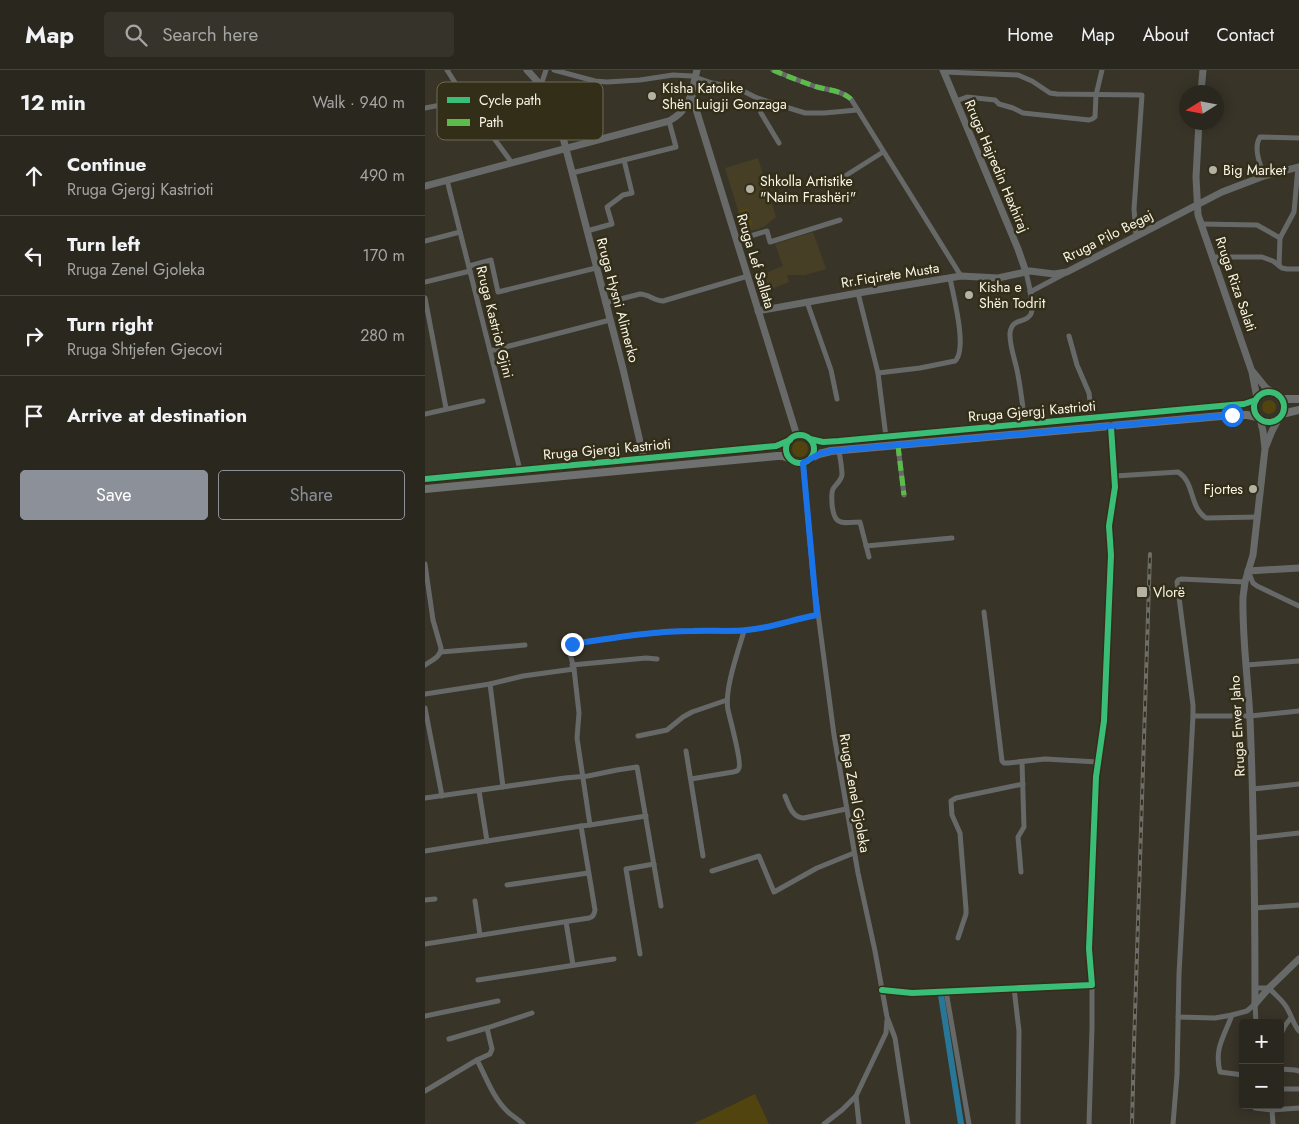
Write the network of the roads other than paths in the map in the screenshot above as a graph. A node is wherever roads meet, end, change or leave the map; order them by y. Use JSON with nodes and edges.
{"nodes":[{"id":1,"x":447,"y":70,"type":"edge"},
{"id":2,"x":527,"y":70,"type":"edge"},
{"id":3,"x":546,"y":70,"type":"edge"},
{"id":4,"x":554,"y":70,"type":"edge"},
{"id":5,"x":773,"y":70,"type":"edge"},
{"id":6,"x":791,"y":70,"type":"edge"},
{"id":7,"x":1102,"y":70,"type":"edge"},
{"id":8,"x":1203,"y":70,"type":"edge"},
{"id":9,"x":943,"y":71,"type":"edge"},
{"id":10,"x":694,"y":73,"type":"edge"},
{"id":11,"x":789,"y":77,"type":"junction"},
{"id":12,"x":455,"y":82,"type":"edge"},
{"id":13,"x":538,"y":82,"type":"edge"},
{"id":14,"x":542,"y":82,"type":"edge"},
{"id":15,"x":1202,"y":85,"type":"edge"},
{"id":16,"x":691,"y":93,"type":"junction"},
{"id":17,"x":1096,"y":95,"type":"junction"},
{"id":18,"x":757,"y":98,"type":"junction"},
{"id":19,"x":956,"y":101,"type":"junction"},
{"id":20,"x":857,"y":110,"type":"junction"},
{"id":21,"x":697,"y":112,"type":"junction"},
{"id":22,"x":672,"y":119,"type":"junction"},
{"id":23,"x":1199,"y":130,"type":"edge"},
{"id":24,"x":603,"y":138,"type":"edge"},
{"id":25,"x":1299,"y":138,"type":"edge"},
{"id":26,"x":495,"y":140,"type":"edge"},
{"id":27,"x":564,"y":140,"type":"edge"},
{"id":28,"x":595,"y":140,"type":"edge"},
{"id":29,"x":779,"y":143,"type":"dead end"},
{"id":30,"x":566,"y":148,"type":"junction"},
{"id":31,"x":883,"y":152,"type":"junction"},
{"id":32,"x":624,"y":160,"type":"junction"},
{"id":33,"x":512,"y":163,"type":"junction"},
{"id":34,"x":1299,"y":167,"type":"edge"},
{"id":35,"x":572,"y":173,"type":"junction"},
{"id":36,"x":845,"y":176,"type":"dead end"},
{"id":37,"x":1264,"y":176,"type":"junction"},
{"id":38,"x":447,"y":180,"type":"junction"},
{"id":39,"x":425,"y":186,"type":"edge"},
{"id":40,"x":1197,"y":204,"type":"junction"},
{"id":41,"x":840,"y":220,"type":"dead end"},
{"id":42,"x":1201,"y":224,"type":"junction"},
{"id":43,"x":587,"y":230,"type":"junction"},
{"id":44,"x":460,"y":232,"type":"junction"},
{"id":45,"x":1136,"y":235,"type":"junction"},
{"id":46,"x":1280,"y":238,"type":"junction"},
{"id":47,"x":737,"y":240,"type":"junction"},
{"id":48,"x":425,"y":241,"type":"edge"},
{"id":49,"x":1213,"y":257,"type":"junction"},
{"id":50,"x":1279,"y":266,"type":"junction"},
{"id":51,"x":470,"y":268,"type":"junction"},
{"id":52,"x":596,"y":268,"type":"junction"},
{"id":53,"x":1299,"y":269,"type":"edge"},
{"id":54,"x":1026,"y":272,"type":"junction"},
{"id":55,"x":1067,"y":272,"type":"junction"},
{"id":56,"x":747,"y":276,"type":"junction"},
{"id":57,"x":961,"y":276,"type":"junction"},
{"id":58,"x":950,"y":278,"type":"junction"},
{"id":59,"x":425,"y":282,"type":"edge"},
{"id":60,"x":1030,"y":292,"type":"junction"},
{"id":61,"x":858,"y":293,"type":"junction"},
{"id":62,"x":425,"y":298,"type":"edge"},
{"id":63,"x":807,"y":302,"type":"junction"},
{"id":64,"x":605,"y":303,"type":"junction"},
{"id":65,"x":758,"y":311,"type":"junction"},
{"id":66,"x":610,"y":320,"type":"junction"},
{"id":67,"x":427,"y":322,"type":"edge"},
{"id":68,"x":1069,"y":336,"type":"dead end"},
{"id":69,"x":490,"y":351,"type":"junction"},
{"id":70,"x":1252,"y":372,"type":"junction"},
{"id":71,"x":878,"y":373,"type":"junction"},
{"id":72,"x":1272,"y":392,"type":"junction"},
{"id":73,"x":837,"y":399,"type":"dead end"},
{"id":74,"x":1256,"y":399,"type":"junction"},
{"id":75,"x":1281,"y":399,"type":"junction"},
{"id":76,"x":1299,"y":400,"type":"edge"},
{"id":77,"x":483,"y":401,"type":"dead end"},
{"id":78,"x":447,"y":408,"type":"junction"},
{"id":79,"x":1299,"y":410,"type":"edge"},
{"id":80,"x":425,"y":414,"type":"edge"},
{"id":81,"x":1281,"y":416,"type":"junction"},
{"id":82,"x":1092,"y":418,"type":"junction"},
{"id":83,"x":1259,"y":418,"type":"junction"},
{"id":84,"x":1025,"y":424,"type":"junction"},
{"id":85,"x":1111,"y":426,"type":"junction"},
{"id":86,"x":886,"y":437,"type":"junction"},
{"id":87,"x":793,"y":438,"type":"junction"},
{"id":88,"x":810,"y":439,"type":"junction"},
{"id":89,"x":899,"y":446,"type":"junction"},
{"id":90,"x":1265,"y":449,"type":"junction"},
{"id":91,"x":839,"y":451,"type":"junction"},
{"id":92,"x":811,"y":458,"type":"junction"},
{"id":93,"x":644,"y":459,"type":"junction"},
{"id":94,"x":791,"y":459,"type":"junction"},
{"id":95,"x":803,"y":463,"type":"junction"},
{"id":96,"x":520,"y":470,"type":"junction"},
{"id":97,"x":1115,"y":476,"type":"junction"},
{"id":98,"x":425,"y":479,"type":"edge"},
{"id":99,"x":425,"y":489,"type":"edge"},
{"id":100,"x":904,"y":494,"type":"dead end"},
{"id":101,"x":1258,"y":517,"type":"junction"},
{"id":102,"x":952,"y":538,"type":"dead end"},
{"id":103,"x":865,"y":546,"type":"junction"},
{"id":104,"x":869,"y":557,"type":"dead end"},
{"id":105,"x":425,"y":564,"type":"edge"},
{"id":106,"x":1299,"y":568,"type":"edge"},
{"id":107,"x":1248,"y":571,"type":"junction"},
{"id":108,"x":1245,"y":582,"type":"junction"},
{"id":109,"x":427,"y":587,"type":"edge"},
{"id":110,"x":1299,"y":606,"type":"edge"},
{"id":111,"x":985,"y":612,"type":"dead end"},
{"id":112,"x":817,"y":615,"type":"junction"},
{"id":113,"x":744,"y":631,"type":"junction"},
{"id":114,"x":525,"y":645,"type":"dead end"},
{"id":115,"x":441,"y":652,"type":"junction"},
{"id":116,"x":657,"y":659,"type":"dead end"},
{"id":117,"x":1299,"y":661,"type":"edge"},
{"id":118,"x":425,"y":665,"type":"edge"},
{"id":119,"x":1247,"y":665,"type":"junction"},
{"id":120,"x":573,"y":667,"type":"junction"},
{"id":121,"x":491,"y":684,"type":"junction"},
{"id":122,"x":425,"y":694,"type":"edge"},
{"id":123,"x":727,"y":700,"type":"junction"},
{"id":124,"x":425,"y":708,"type":"edge"},
{"id":125,"x":1299,"y":711,"type":"edge"},
{"id":126,"x":1193,"y":716,"type":"junction"},
{"id":127,"x":1250,"y":716,"type":"junction"},
{"id":128,"x":638,"y":736,"type":"dead end"},
{"id":129,"x":686,"y":751,"type":"dead end"},
{"id":130,"x":1022,"y":762,"type":"junction"},
{"id":131,"x":1098,"y":762,"type":"junction"},
{"id":132,"x":582,"y":776,"type":"junction"},
{"id":133,"x":691,"y":779,"type":"junction"},
{"id":134,"x":1023,"y":784,"type":"junction"},
{"id":135,"x":1299,"y":784,"type":"edge"},
{"id":136,"x":503,"y":787,"type":"junction"},
{"id":137,"x":1253,"y":789,"type":"junction"},
{"id":138,"x":479,"y":791,"type":"junction"},
{"id":139,"x":441,"y":796,"type":"junction"},
{"id":140,"x":785,"y":796,"type":"dead end"},
{"id":141,"x":425,"y":798,"type":"edge"},
{"id":142,"x":846,"y":808,"type":"junction"},
{"id":143,"x":646,"y":816,"type":"junction"},
{"id":144,"x":590,"y":825,"type":"junction"},
{"id":145,"x":581,"y":826,"type":"junction"},
{"id":146,"x":1299,"y":833,"type":"edge"},
{"id":147,"x":1254,"y":838,"type":"junction"},
{"id":148,"x":487,"y":842,"type":"junction"},
{"id":149,"x":425,"y":851,"type":"edge"},
{"id":150,"x":854,"y":853,"type":"junction"},
{"id":151,"x":703,"y":856,"type":"dead end"},
{"id":152,"x":654,"y":864,"type":"junction"},
{"id":153,"x":712,"y":871,"type":"dead end"},
{"id":154,"x":1021,"y":872,"type":"dead end"},
{"id":155,"x":588,"y":873,"type":"junction"},
{"id":156,"x":507,"y":885,"type":"dead end"},
{"id":157,"x":435,"y":898,"type":"dead end"},
{"id":158,"x":425,"y":900,"type":"edge"},
{"id":159,"x":475,"y":901,"type":"dead end"},
{"id":160,"x":1299,"y":905,"type":"edge"},
{"id":161,"x":661,"y":906,"type":"dead end"},
{"id":162,"x":1255,"y":908,"type":"junction"},
{"id":163,"x":566,"y":922,"type":"junction"},
{"id":164,"x":480,"y":935,"type":"junction"},
{"id":165,"x":958,"y":938,"type":"dead end"},
{"id":166,"x":425,"y":944,"type":"edge"},
{"id":167,"x":640,"y":954,"type":"dead end"},
{"id":168,"x":614,"y":959,"type":"dead end"},
{"id":169,"x":1299,"y":959,"type":"edge"},
{"id":170,"x":573,"y":965,"type":"junction"},
{"id":171,"x":478,"y":980,"type":"dead end"},
{"id":172,"x":1092,"y":985,"type":"junction"},
{"id":173,"x":1014,"y":988,"type":"junction"},
{"id":174,"x":1255,"y":988,"type":"junction"},
{"id":175,"x":1269,"y":988,"type":"junction"},
{"id":176,"x":882,"y":990,"type":"junction"},
{"id":177,"x":946,"y":991,"type":"junction"},
{"id":178,"x":498,"y":1001,"type":"dead end"},
{"id":179,"x":1255,"y":1004,"type":"junction"},
{"id":180,"x":532,"y":1013,"type":"dead end"},
{"id":181,"x":1232,"y":1015,"type":"junction"},
{"id":182,"x":425,"y":1016,"type":"edge"},
{"id":183,"x":887,"y":1017,"type":"junction"},
{"id":184,"x":1178,"y":1017,"type":"junction"},
{"id":185,"x":1291,"y":1018,"type":"junction"},
{"id":186,"x":1256,"y":1019,"type":"edge"},
{"id":187,"x":487,"y":1028,"type":"junction"},
{"id":188,"x":1284,"y":1028,"type":"edge"},
{"id":189,"x":1299,"y":1032,"type":"edge"},
{"id":190,"x":449,"y":1039,"type":"dead end"},
{"id":191,"x":479,"y":1062,"type":"junction"},
{"id":192,"x":1284,"y":1070,"type":"edge"},
{"id":193,"x":1299,"y":1071,"type":"edge"},
{"id":194,"x":1239,"y":1074,"type":"edge"},
{"id":195,"x":1284,"y":1089,"type":"edge"},
{"id":196,"x":1299,"y":1089,"type":"edge"},
{"id":197,"x":425,"y":1090,"type":"edge"},
{"id":198,"x":856,"y":1096,"type":"junction"},
{"id":199,"x":1299,"y":1108,"type":"edge"},
{"id":200,"x":1257,"y":1109,"type":"edge"},
{"id":201,"x":1272,"y":1110,"type":"junction"},
{"id":202,"x":523,"y":1124,"type":"edge"},
{"id":203,"x":823,"y":1124,"type":"edge"},
{"id":204,"x":859,"y":1124,"type":"edge"},
{"id":205,"x":908,"y":1124,"type":"edge"},
{"id":206,"x":969,"y":1124,"type":"edge"},
{"id":207,"x":1018,"y":1124,"type":"edge"},
{"id":208,"x":1089,"y":1124,"type":"edge"},
{"id":209,"x":1173,"y":1124,"type":"edge"},
{"id":210,"x":1273,"y":1124,"type":"edge"}],
"edges":[{"from":1,"to":12,"type":"street"},
{"from":2,"to":13,"type":"street","name":"Rruga Hysni Alimerko"},
{"from":3,"to":14,"type":"street"},
{"from":4,"to":10,"type":"street"},
{"from":5,"to":11,"type":"street"},
{"from":6,"to":11,"type":"street"},
{"from":7,"to":17,"type":"street"},
{"from":8,"to":15,"type":"street"},
{"from":9,"to":17,"type":"street"},
{"from":9,"to":19,"type":"street","name":"Rruga Hajredin Haxhiraj"},
{"from":10,"to":16,"type":"street"},
{"from":10,"to":18,"type":"street"},
{"from":11,"to":20,"type":"street"},
{"from":16,"to":21,"type":"street","name":"Rruga Lef Sallata"},
{"from":16,"to":22,"type":"street"},
{"from":17,"to":19,"type":"street"},
{"from":17,"to":45,"type":"street"},
{"from":18,"to":20,"type":"street"},
{"from":18,"to":29,"type":"street"},
{"from":19,"to":54,"type":"street","name":"Rruga Hajredin Haxhiraj"},
{"from":20,"to":31,"type":"street"},
{"from":21,"to":22,"type":"street"},
{"from":21,"to":47,"type":"street","name":"Rruga Lef Sallata"},
{"from":22,"to":24,"type":"street"},
{"from":22,"to":32,"type":"street"},
{"from":23,"to":40,"type":"street","name":"Rruga Riza Salati"},
{"from":25,"to":37,"type":"street"},
{"from":26,"to":33,"type":"street"},
{"from":27,"to":30,"type":"street","name":"Rruga Hysni Alimerko"},
{"from":28,"to":30,"type":"street"},
{"from":30,"to":33,"type":"street"},
{"from":30,"to":35,"type":"street","name":"Rruga Hysni Alimerko"},
{"from":31,"to":36,"type":"street"},
{"from":31,"to":57,"type":"street"},
{"from":32,"to":35,"type":"street"},
{"from":32,"to":43,"type":"street"},
{"from":33,"to":38,"type":"street"},
{"from":34,"to":37,"type":"street","name":"Rruga Pilo Begaj"},
{"from":34,"to":46,"type":"street"},
{"from":35,"to":43,"type":"street","name":"Rruga Hysni Alimerko"},
{"from":37,"to":40,"type":"street","name":"Rruga Pilo Begaj"},
{"from":38,"to":39,"type":"street"},
{"from":38,"to":44,"type":"street","name":"Rruga Kastriot Gjini"},
{"from":40,"to":42,"type":"street","name":"Rruga Riza Salati"},
{"from":40,"to":45,"type":"street","name":"Rruga Pilo Begaj"},
{"from":41,"to":47,"type":"street"},
{"from":42,"to":46,"type":"street"},
{"from":42,"to":49,"type":"street","name":"Rruga Riza Salati"},
{"from":43,"to":52,"type":"street","name":"Rruga Hysni Alimerko"},
{"from":44,"to":48,"type":"street"},
{"from":44,"to":51,"type":"street","name":"Rruga Kastriot Gjini"},
{"from":45,"to":55,"type":"street","name":"Rruga Pilo Begaj"},
{"from":46,"to":50,"type":"street"},
{"from":47,"to":56,"type":"street","name":"Rruga Lef Sallata"},
{"from":49,"to":50,"type":"street"},
{"from":49,"to":70,"type":"street","name":"Rruga Riza Salati"},
{"from":50,"to":53,"type":"street"},
{"from":51,"to":52,"type":"street"},
{"from":51,"to":59,"type":"street"},
{"from":51,"to":69,"type":"street","name":"Rruga Kastriot Gjini"},
{"from":52,"to":64,"type":"street","name":"Rruga Hysni Alimerko"},
{"from":54,"to":55,"type":"street","name":"Rruga Pilo Begaj"},
{"from":54,"to":57,"type":"street","name":"Rr.Fiqirete Musta"},
{"from":54,"to":60,"type":"street"},
{"from":55,"to":60,"type":"street"},
{"from":56,"to":64,"type":"street"},
{"from":56,"to":65,"type":"street","name":"Rruga Lef Sallata"},
{"from":57,"to":58,"type":"street","name":"Rr.Fiqirete Musta"},
{"from":58,"to":61,"type":"street","name":"Rr.Fiqirete Musta"},
{"from":58,"to":71,"type":"street"},
{"from":60,"to":84,"type":"street"},
{"from":61,"to":63,"type":"street","name":"Rr.Fiqirete Musta"},
{"from":61,"to":71,"type":"street"},
{"from":62,"to":67,"type":"street"},
{"from":63,"to":65,"type":"street","name":"Rr.Fiqirete Musta"},
{"from":63,"to":73,"type":"street"},
{"from":64,"to":66,"type":"street","name":"Rruga Hysni Alimerko"},
{"from":65,"to":87,"type":"street","name":"Rruga Lef Sallata"},
{"from":66,"to":69,"type":"street"},
{"from":66,"to":93,"type":"street","name":"Rruga Hysni Alimerko"},
{"from":67,"to":78,"type":"street"},
{"from":68,"to":82,"type":"street"},
{"from":69,"to":96,"type":"street","name":"Rruga Kastriot Gjini"},
{"from":70,"to":72,"type":"street"},
{"from":70,"to":74,"type":"street","name":"Rruga Riza Salati"},
{"from":71,"to":86,"type":"street"},
{"from":72,"to":74,"type":"main road"},
{"from":72,"to":75,"type":"main road"},
{"from":74,"to":82,"type":"main road","name":"Rruga Gjergj Kastrioti"},
{"from":74,"to":83,"type":"main road"},
{"from":75,"to":76,"type":"main road"},
{"from":75,"to":81,"type":"main road"},
{"from":77,"to":78,"type":"street"},
{"from":78,"to":80,"type":"street"},
{"from":79,"to":81,"type":"main road"},
{"from":81,"to":83,"type":"main road"},
{"from":81,"to":90,"type":"street"},
{"from":82,"to":84,"type":"main road","name":"Rruga Gjergj Kastrioti"},
{"from":83,"to":85,"type":"main road","name":"Rruga Gjergj Kastrioti"},
{"from":83,"to":90,"type":"street"},
{"from":84,"to":86,"type":"main road","name":"Rruga Gjergj Kastrioti"},
{"from":85,"to":89,"type":"main road","name":"Rruga Gjergj Kastrioti"},
{"from":85,"to":97,"type":"street"},
{"from":86,"to":88,"type":"main road","name":"Rruga Gjergj Kastrioti"},
{"from":87,"to":88,"type":"main road"},
{"from":87,"to":93,"type":"main road","name":"Rruga Gjergj Kastrioti"},
{"from":87,"to":94,"type":"main road"},
{"from":88,"to":92,"type":"main road"},
{"from":89,"to":91,"type":"main road","name":"Rruga Gjergj Kastrioti"},
{"from":89,"to":100,"type":"street"},
{"from":90,"to":101,"type":"street","name":"Rruga Enver Jaho"},
{"from":91,"to":92,"type":"main road","name":"Rruga Gjergj Kastrioti"},
{"from":91,"to":103,"type":"street"},
{"from":92,"to":95,"type":"main road"},
{"from":93,"to":96,"type":"main road","name":"Rruga Gjergj Kastrioti"},
{"from":94,"to":95,"type":"main road"},
{"from":94,"to":99,"type":"main road","name":"Rruga Gjergj Kastrioti"},
{"from":95,"to":112,"type":"street","name":"Rruga Zenel Gjoleka"},
{"from":96,"to":98,"type":"main road","name":"Rruga Gjergj Kastrioti"},
{"from":97,"to":101,"type":"street"},
{"from":97,"to":131,"type":"street"},
{"from":101,"to":107,"type":"street","name":"Rruga Enver Jaho"},
{"from":102,"to":103,"type":"street"},
{"from":103,"to":104,"type":"street"},
{"from":105,"to":109,"type":"street"},
{"from":106,"to":107,"type":"street"},
{"from":107,"to":108,"type":"street","name":"Rruga Enver Jaho"},
{"from":107,"to":110,"type":"street"},
{"from":108,"to":119,"type":"street","name":"Rruga Enver Jaho"},
{"from":108,"to":126,"type":"street"},
{"from":109,"to":115,"type":"street"},
{"from":111,"to":130,"type":"street"},
{"from":112,"to":113,"type":"street"},
{"from":112,"to":142,"type":"street","name":"Rruga Zenel Gjoleka"},
{"from":113,"to":120,"type":"street"},
{"from":113,"to":123,"type":"street"},
{"from":114,"to":115,"type":"street"},
{"from":115,"to":118,"type":"street"},
{"from":116,"to":120,"type":"street"},
{"from":117,"to":119,"type":"street"},
{"from":119,"to":127,"type":"street","name":"Rruga Enver Jaho"},
{"from":120,"to":121,"type":"street"},
{"from":120,"to":132,"type":"street"},
{"from":121,"to":122,"type":"street"},
{"from":121,"to":136,"type":"street"},
{"from":123,"to":128,"type":"street"},
{"from":123,"to":133,"type":"street"},
{"from":124,"to":139,"type":"street"},
{"from":125,"to":127,"type":"street"},
{"from":126,"to":127,"type":"street"},
{"from":126,"to":184,"type":"street"},
{"from":127,"to":137,"type":"street","name":"Rruga Enver Jaho"},
{"from":129,"to":133,"type":"street"},
{"from":130,"to":131,"type":"street"},
{"from":130,"to":134,"type":"street"},
{"from":131,"to":172,"type":"street"},
{"from":132,"to":136,"type":"street"},
{"from":132,"to":143,"type":"street"},
{"from":132,"to":144,"type":"street"},
{"from":133,"to":151,"type":"street"},
{"from":134,"to":154,"type":"street"},
{"from":134,"to":165,"type":"street"},
{"from":135,"to":137,"type":"street"},
{"from":136,"to":138,"type":"street"},
{"from":137,"to":147,"type":"street","name":"Rruga Enver Jaho"},
{"from":138,"to":139,"type":"street"},
{"from":138,"to":148,"type":"street"},
{"from":139,"to":141,"type":"street"},
{"from":140,"to":142,"type":"street"},
{"from":142,"to":150,"type":"street","name":"Rruga Zenel Gjoleka"},
{"from":143,"to":144,"type":"street"},
{"from":143,"to":152,"type":"street"},
{"from":144,"to":145,"type":"street"},
{"from":145,"to":148,"type":"street"},
{"from":145,"to":155,"type":"street"},
{"from":146,"to":147,"type":"street"},
{"from":147,"to":162,"type":"street","name":"Rruga Enver Jaho"},
{"from":148,"to":149,"type":"street"},
{"from":150,"to":153,"type":"street"},
{"from":150,"to":176,"type":"street","name":"Rruga Zenel Gjoleka"},
{"from":152,"to":161,"type":"street"},
{"from":152,"to":167,"type":"street"},
{"from":155,"to":156,"type":"street"},
{"from":155,"to":163,"type":"street"},
{"from":157,"to":158,"type":"street"},
{"from":159,"to":164,"type":"street"},
{"from":160,"to":162,"type":"street"},
{"from":162,"to":174,"type":"street","name":"Rruga Enver Jaho"},
{"from":163,"to":164,"type":"street"},
{"from":163,"to":170,"type":"street"},
{"from":164,"to":166,"type":"street"},
{"from":168,"to":170,"type":"street"},
{"from":169,"to":175,"type":"street"},
{"from":170,"to":171,"type":"street"},
{"from":172,"to":173,"type":"street"},
{"from":172,"to":208,"type":"street"},
{"from":173,"to":177,"type":"street"},
{"from":173,"to":207,"type":"street"},
{"from":174,"to":175,"type":"street"},
{"from":174,"to":179,"type":"street","name":"Rruga Enver Jaho"},
{"from":175,"to":179,"type":"street"},
{"from":175,"to":185,"type":"street"},
{"from":176,"to":177,"type":"street"},
{"from":176,"to":183,"type":"street","name":"Rruga Zenel Gjoleka"},
{"from":177,"to":206,"type":"street"},
{"from":178,"to":182,"type":"street"},
{"from":179,"to":181,"type":"street"},
{"from":179,"to":186,"type":"street"},
{"from":180,"to":187,"type":"street"},
{"from":181,"to":184,"type":"street"},
{"from":181,"to":194,"type":"street"},
{"from":183,"to":198,"type":"street"},
{"from":183,"to":205,"type":"street","name":"Rruga Zenel Gjoleka"},
{"from":184,"to":209,"type":"street"},
{"from":185,"to":188,"type":"street"},
{"from":185,"to":189,"type":"street"},
{"from":187,"to":190,"type":"street"},
{"from":187,"to":191,"type":"street"},
{"from":191,"to":197,"type":"street"},
{"from":191,"to":202,"type":"street"},
{"from":192,"to":193,"type":"street"},
{"from":195,"to":196,"type":"street"},
{"from":198,"to":203,"type":"street"},
{"from":198,"to":204,"type":"street"},
{"from":199,"to":201,"type":"street"},
{"from":200,"to":201,"type":"street"},
{"from":201,"to":210,"type":"street"}]}
